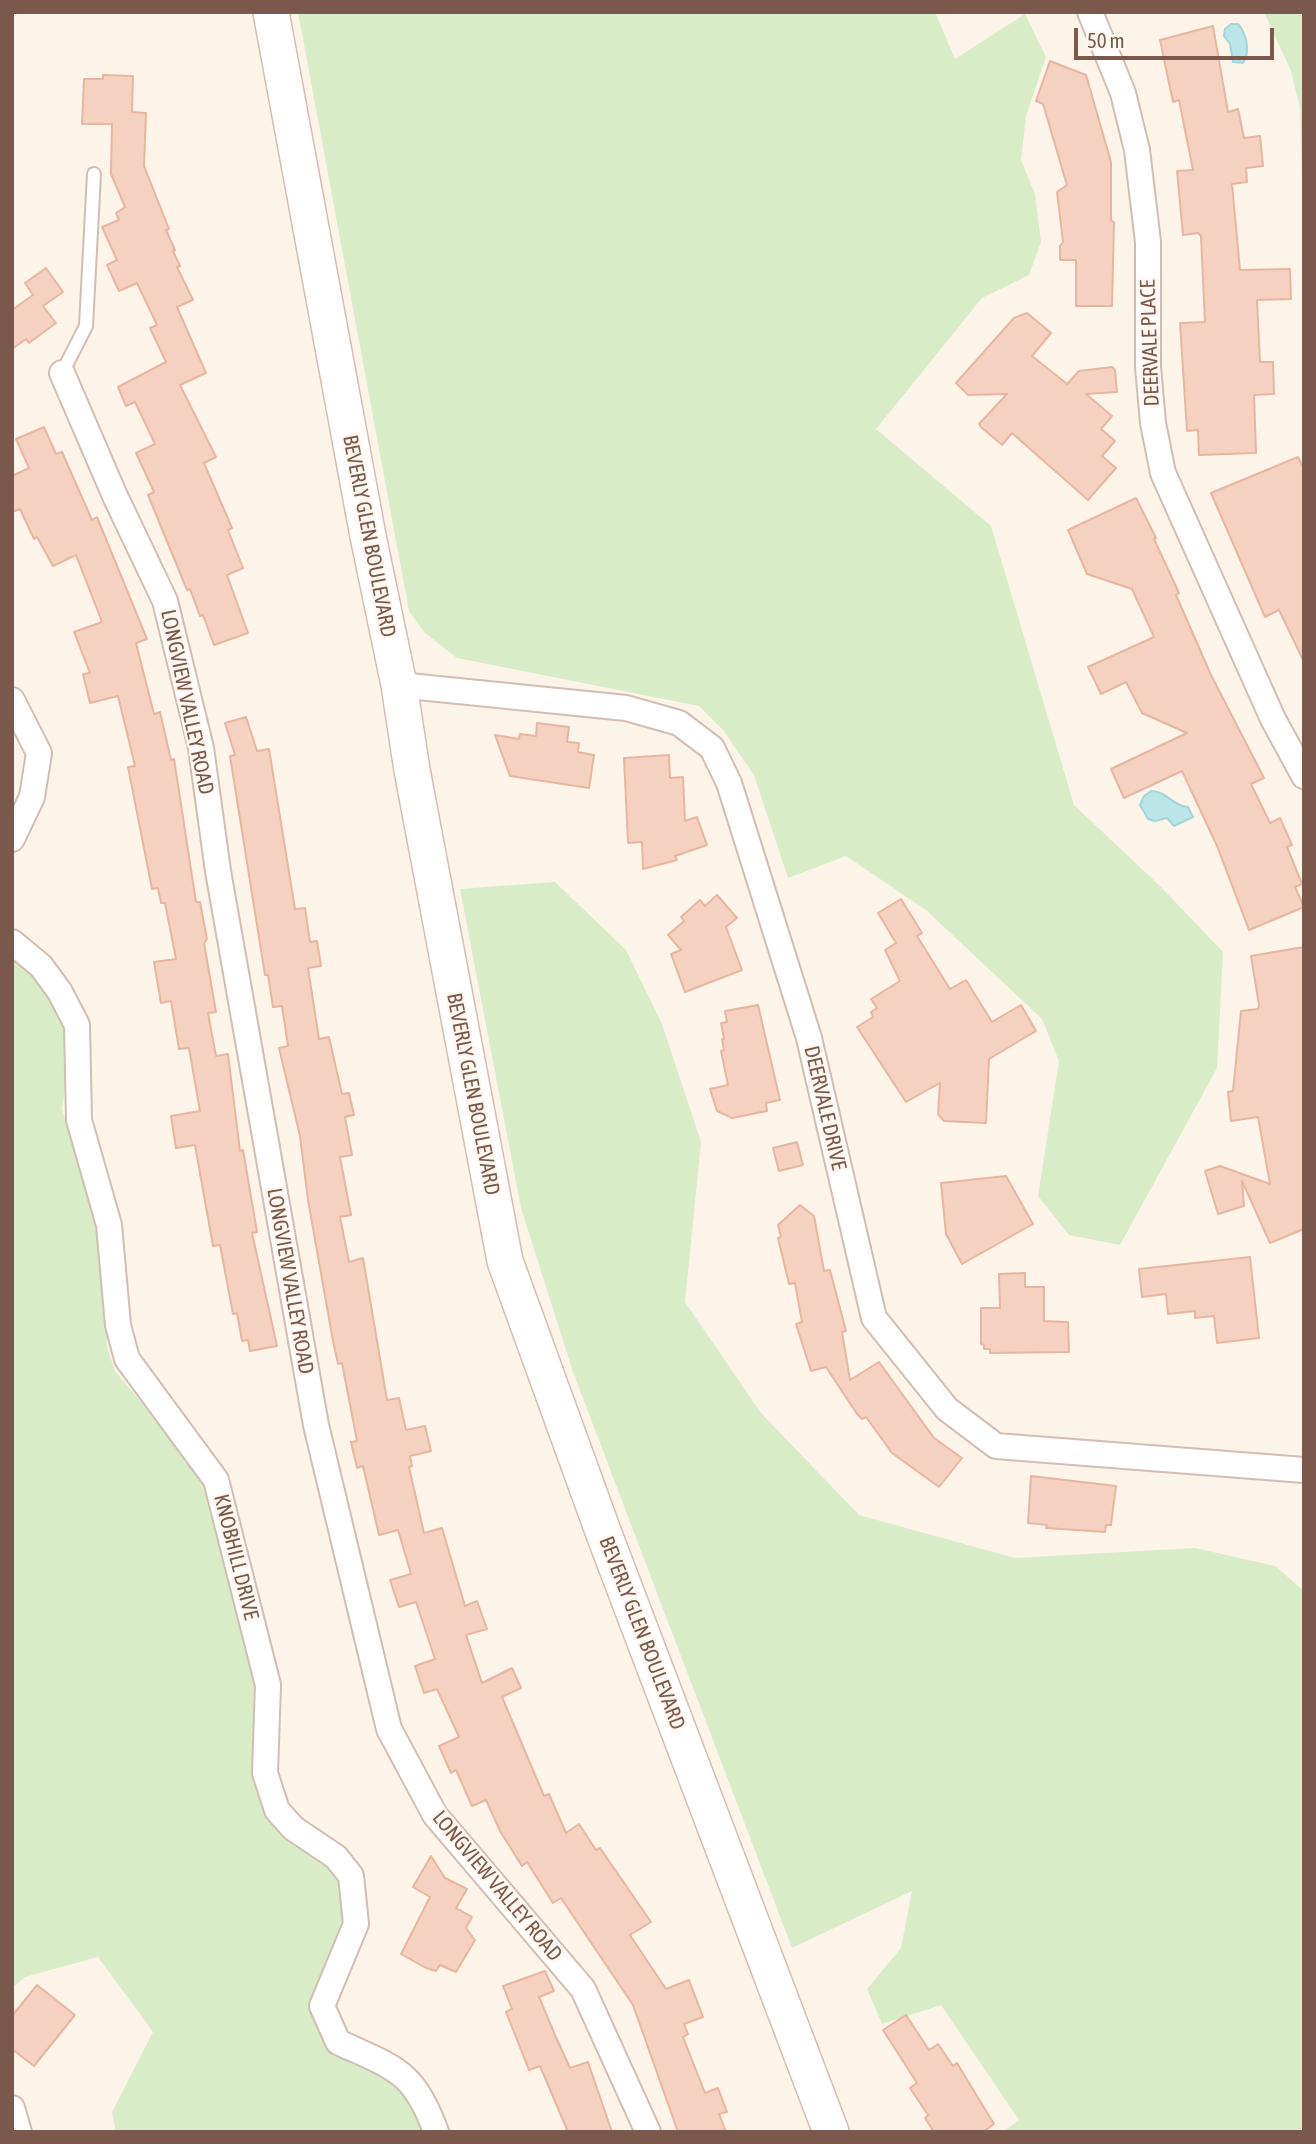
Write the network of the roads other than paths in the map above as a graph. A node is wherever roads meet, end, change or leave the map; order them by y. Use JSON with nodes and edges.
{"nodes":[{"id":1,"x":271,"y":12,"type":"edge"},
{"id":2,"x":1090,"y":12,"type":"edge"},
{"id":3,"x":94,"y":174,"type":"dead end"},
{"id":4,"x":62,"y":373,"type":"joint"},
{"id":5,"x":399,"y":685,"type":"junction"},
{"id":6,"x":12,"y":700,"type":"edge"},
{"id":7,"x":1304,"y":776,"type":"edge"},
{"id":8,"x":12,"y":839,"type":"edge"},
{"id":9,"x":12,"y":942,"type":"edge"},
{"id":10,"x":1304,"y":1470,"type":"edge"},
{"id":11,"x":12,"y":2108,"type":"edge"},
{"id":12,"x":19,"y":2132,"type":"edge"},
{"id":13,"x":436,"y":2132,"type":"edge"},
{"id":14,"x":648,"y":2132,"type":"edge"},
{"id":15,"x":831,"y":2132,"type":"edge"}],
"edges":[{"from":1,"to":5,"type":"main road","name":"BEVERLY GLEN BOULEVARD"},
{"from":2,"to":7,"type":"street","name":"DEERVALE PLACE"},
{"from":3,"to":4,"type":"lane"},
{"from":4,"to":14,"type":"street","name":"LONGVIEW VALLEY ROAD"},
{"from":5,"to":10,"type":"street","name":"DEERVALE DRIVE"},
{"from":5,"to":15,"type":"main road","name":"BEVERLY GLEN BOULEVARD"},
{"from":6,"to":8,"type":"street"},
{"from":9,"to":13,"type":"street","name":"KNOBHILL DRIVE"},
{"from":11,"to":12,"type":"street"}]}
